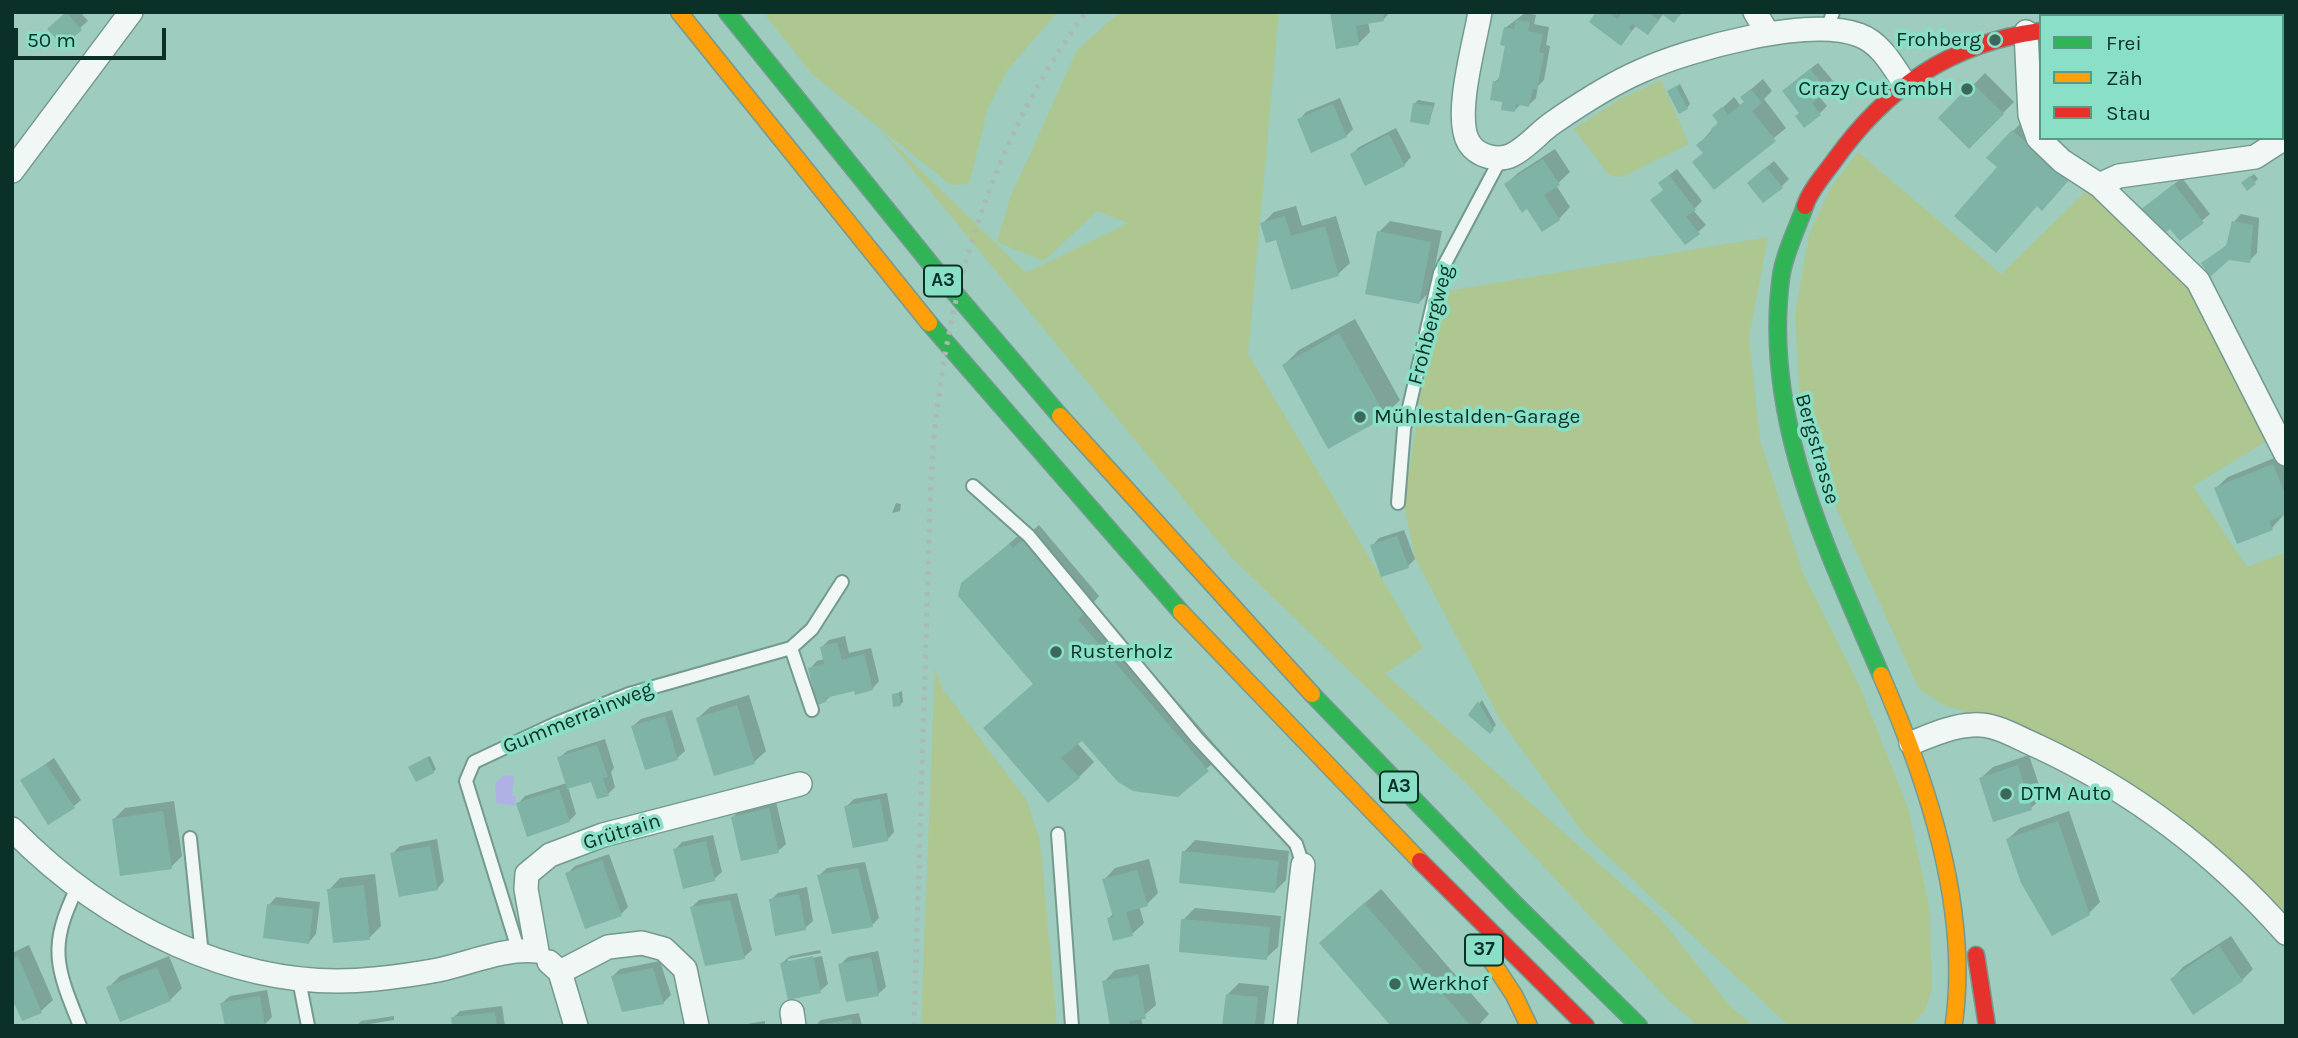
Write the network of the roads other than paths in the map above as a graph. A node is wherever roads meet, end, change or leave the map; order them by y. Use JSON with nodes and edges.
{"nodes":[{"id":1,"x":131,"y":12,"type":"edge"},
{"id":2,"x":679,"y":12,"type":"edge"},
{"id":3,"x":727,"y":12,"type":"edge"},
{"id":4,"x":1480,"y":12,"type":"edge"},
{"id":5,"x":1755,"y":12,"type":"edge"},
{"id":6,"x":1830,"y":21,"type":"edge"},
{"id":7,"x":2033,"y":32,"type":"edge"},
{"id":8,"x":1768,"y":34,"type":"junction"},
{"id":9,"x":1905,"y":84,"type":"junction"},
{"id":10,"x":2039,"y":139,"type":"edge"},
{"id":11,"x":2040,"y":140,"type":"edge"},
{"id":12,"x":2281,"y":140,"type":"edge"},
{"id":13,"x":1501,"y":158,"type":"junction"},
{"id":14,"x":12,"y":171,"type":"edge"},
{"id":15,"x":2099,"y":185,"type":"junction"},
{"id":16,"x":2286,"y":454,"type":"edge"},
{"id":17,"x":973,"y":486,"type":"dead end"},
{"id":18,"x":1398,"y":503,"type":"dead end"},
{"id":19,"x":842,"y":582,"type":"dead end"},
{"id":20,"x":791,"y":648,"type":"junction"},
{"id":21,"x":812,"y":710,"type":"dead end"},
{"id":22,"x":1911,"y":743,"type":"junction"},
{"id":23,"x":800,"y":784,"type":"dead end"},
{"id":24,"x":1944,"y":790,"type":"dead end"},
{"id":25,"x":12,"y":829,"type":"edge"},
{"id":26,"x":1058,"y":834,"type":"dead end"},
{"id":27,"x":190,"y":838,"type":"dead end"},
{"id":28,"x":1303,"y":865,"type":"joint"},
{"id":29,"x":1434,"y":877,"type":"junction"},
{"id":30,"x":77,"y":888,"type":"junction"},
{"id":31,"x":2286,"y":933,"type":"edge"},
{"id":32,"x":1974,"y":939,"type":"dead end"},
{"id":33,"x":527,"y":950,"type":"junction"},
{"id":34,"x":202,"y":955,"type":"junction"},
{"id":35,"x":559,"y":972,"type":"junction"},
{"id":36,"x":299,"y":980,"type":"junction"},
{"id":37,"x":1638,"y":1025,"type":"edge"},
{"id":38,"x":1952,"y":1025,"type":"edge"},
{"id":39,"x":80,"y":1026,"type":"edge"},
{"id":40,"x":308,"y":1026,"type":"edge"},
{"id":41,"x":576,"y":1026,"type":"edge"},
{"id":42,"x":697,"y":1026,"type":"edge"},
{"id":43,"x":1072,"y":1026,"type":"edge"},
{"id":44,"x":1285,"y":1026,"type":"edge"},
{"id":45,"x":1529,"y":1026,"type":"edge"},
{"id":46,"x":1586,"y":1026,"type":"edge"},
{"id":47,"x":1987,"y":1026,"type":"edge"}],
"edges":[{"from":1,"to":14,"type":"street"},
{"from":2,"to":29,"type":"main road","number":"A3"},
{"from":3,"to":37,"type":"main road","number":"A3"},
{"from":4,"to":13,"type":"street"},
{"from":5,"to":8,"type":"street"},
{"from":6,"to":8,"type":"street"},
{"from":6,"to":9,"type":"street"},
{"from":7,"to":9,"type":"main road","name":"Bergstrasse"},
{"from":7,"to":10,"type":"street"},
{"from":8,"to":13,"type":"street"},
{"from":9,"to":22,"type":"main road","name":"Bergstrasse"},
{"from":11,"to":15,"type":"street"},
{"from":12,"to":15,"type":"street"},
{"from":13,"to":18,"type":"lane","name":"Frohbergweg"},
{"from":15,"to":16,"type":"street"},
{"from":17,"to":28,"type":"lane"},
{"from":19,"to":20,"type":"lane","name":"Gummerrainweg"},
{"from":20,"to":21,"type":"lane"},
{"from":20,"to":33,"type":"lane","name":"Gummerrainweg"},
{"from":22,"to":24,"type":"main road","name":"Bergstrasse"},
{"from":22,"to":31,"type":"street"},
{"from":22,"to":38,"type":"main road","name":"Bergstrasse"},
{"from":23,"to":33,"type":"street","name":"Grütrain"},
{"from":25,"to":30,"type":"street"},
{"from":26,"to":43,"type":"lane"},
{"from":27,"to":34,"type":"lane"},
{"from":28,"to":44,"type":"street"},
{"from":29,"to":45,"type":"main road","number":"37"},
{"from":29,"to":46,"type":"main road","number":"A3"},
{"from":30,"to":34,"type":"street"},
{"from":30,"to":39,"type":"lane"},
{"from":32,"to":47,"type":"main road","name":"Bergstrasse"},
{"from":33,"to":35,"type":"street"},
{"from":33,"to":36,"type":"street"},
{"from":34,"to":36,"type":"street"},
{"from":35,"to":41,"type":"street"},
{"from":35,"to":42,"type":"street"},
{"from":36,"to":40,"type":"lane"},
{"from":38,"to":47,"type":"main road","name":"Bergstrasse"}]}
